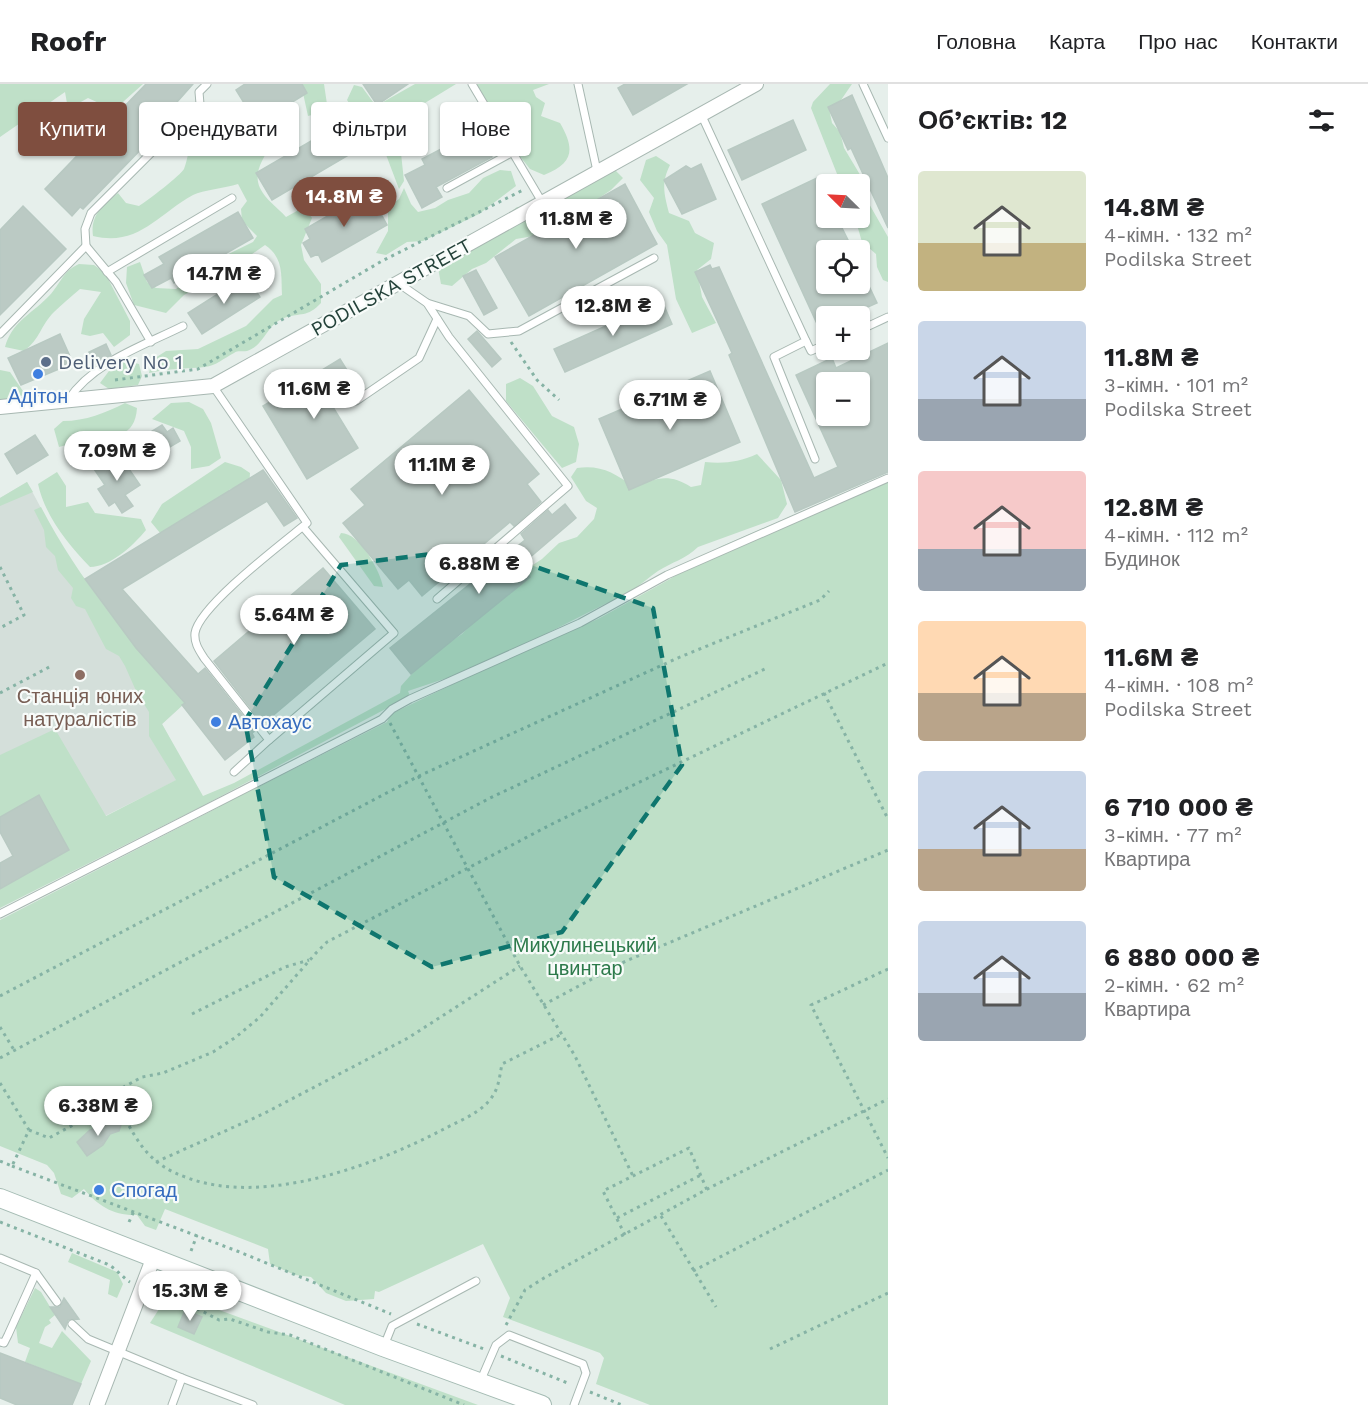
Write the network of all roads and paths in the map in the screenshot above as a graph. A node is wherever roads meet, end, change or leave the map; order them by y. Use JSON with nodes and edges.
{"nodes":[{"id":1,"x":207,"y":84,"type":"edge"},
{"id":2,"x":472,"y":84,"type":"edge"},
{"id":3,"x":578,"y":84,"type":"edge"},
{"id":4,"x":756,"y":84,"type":"edge"},
{"id":5,"x":862,"y":84,"type":"edge"},
{"id":6,"x":735,"y":89,"type":"edge"},
{"id":7,"x":483,"y":102,"type":"edge"},
{"id":8,"x":701,"y":113,"type":"junction"},
{"id":9,"x":888,"y":138,"type":"edge"},
{"id":10,"x":506,"y":156,"type":"edge"},
{"id":11,"x":515,"y":156,"type":"edge"},
{"id":12,"x":597,"y":171,"type":"junction"},
{"id":13,"x":533,"y":185,"type":"junction"},
{"id":14,"x":447,"y":188,"type":"dead end"},
{"id":15,"x":232,"y":198,"type":"dead end"},
{"id":16,"x":542,"y":202,"type":"junction"},
{"id":17,"x":86,"y":246,"type":"junction"},
{"id":18,"x":654,"y":258,"type":"dead end"},
{"id":19,"x":107,"y":272,"type":"junction"},
{"id":20,"x":398,"y":283,"type":"junction"},
{"id":21,"x":427,"y":303,"type":"junction"},
{"id":22,"x":888,"y":317,"type":"edge"},
{"id":23,"x":437,"y":319,"type":"junction"},
{"id":24,"x":870,"y":325,"type":"edge"},
{"id":25,"x":183,"y":326,"type":"dead end"},
{"id":26,"x":503,"y":333,"type":"junction"},
{"id":27,"x":0,"y":334,"type":"edge"},
{"id":28,"x":806,"y":341,"type":"junction"},
{"id":29,"x":152,"y":342,"type":"junction"},
{"id":30,"x":816,"y":349,"type":"edge"},
{"id":31,"x":111,"y":380,"type":"dead end"},
{"id":32,"x":213,"y":386,"type":"junction"},
{"id":33,"x":68,"y":400,"type":"junction"},
{"id":34,"x":559,"y":400,"type":"dead end"},
{"id":35,"x":356,"y":401,"type":"dead end"},
{"id":36,"x":0,"y":407,"type":"edge"},
{"id":37,"x":815,"y":459,"type":"dead end"},
{"id":38,"x":888,"y":478,"type":"edge"},
{"id":39,"x":303,"y":526,"type":"junction"},
{"id":40,"x":0,"y":567,"type":"edge"},
{"id":41,"x":829,"y":591,"type":"dead end"},
{"id":42,"x":437,"y":599,"type":"dead end"},
{"id":43,"x":0,"y":628,"type":"edge"},
{"id":44,"x":888,"y":663,"type":"edge"},
{"id":45,"x":53,"y":665,"type":"dead end"},
{"id":46,"x":767,"y":668,"type":"dead end"},
{"id":47,"x":0,"y":693,"type":"edge"},
{"id":48,"x":824,"y":693,"type":"junction"},
{"id":49,"x":382,"y":719,"type":"junction"},
{"id":50,"x":269,"y":740,"type":"junction"},
{"id":51,"x":234,"y":771,"type":"dead end"},
{"id":52,"x":419,"y":776,"type":"junction"},
{"id":53,"x":888,"y":819,"type":"edge"},
{"id":54,"x":444,"y":822,"type":"junction"},
{"id":55,"x":888,"y":850,"type":"edge"},
{"id":56,"x":467,"y":867,"type":"junction"},
{"id":57,"x":0,"y":914,"type":"edge"},
{"id":58,"x":311,"y":959,"type":"junction"},
{"id":59,"x":520,"y":966,"type":"junction"},
{"id":60,"x":888,"y":969,"type":"edge"},
{"id":61,"x":0,"y":996,"type":"edge"},
{"id":62,"x":543,"y":1005,"type":"junction"},
{"id":63,"x":192,"y":1014,"type":"dead end"},
{"id":64,"x":0,"y":1027,"type":"edge"},
{"id":65,"x":560,"y":1035,"type":"junction"},
{"id":66,"x":14,"y":1050,"type":"junction"},
{"id":67,"x":0,"y":1058,"type":"edge"},
{"id":68,"x":0,"y":1083,"type":"edge"},
{"id":69,"x":888,"y":1100,"type":"edge"},
{"id":70,"x":110,"y":1105,"type":"junction"},
{"id":71,"x":864,"y":1110,"type":"junction"},
{"id":72,"x":29,"y":1130,"type":"junction"},
{"id":73,"x":888,"y":1158,"type":"edge"},
{"id":74,"x":0,"y":1161,"type":"edge"},
{"id":75,"x":156,"y":1162,"type":"junction"},
{"id":76,"x":12,"y":1166,"type":"junction"},
{"id":77,"x":888,"y":1170,"type":"edge"},
{"id":78,"x":701,"y":1175,"type":"junction"},
{"id":79,"x":633,"y":1176,"type":"junction"},
{"id":80,"x":707,"y":1190,"type":"junction"},
{"id":81,"x":0,"y":1198,"type":"edge"},
{"id":82,"x":134,"y":1211,"type":"junction"},
{"id":83,"x":661,"y":1216,"type":"junction"},
{"id":84,"x":617,"y":1218,"type":"junction"},
{"id":85,"x":0,"y":1222,"type":"edge"},
{"id":86,"x":129,"y":1222,"type":"dead end"},
{"id":87,"x":197,"y":1235,"type":"junction"},
{"id":88,"x":626,"y":1236,"type":"junction"},
{"id":89,"x":191,"y":1251,"type":"dead end"},
{"id":90,"x":0,"y":1258,"type":"edge"},
{"id":91,"x":153,"y":1259,"type":"junction"},
{"id":92,"x":693,"y":1271,"type":"junction"},
{"id":93,"x":36,"y":1273,"type":"junction"},
{"id":94,"x":476,"y":1281,"type":"dead end"},
{"id":95,"x":143,"y":1286,"type":"junction"},
{"id":96,"x":888,"y":1293,"type":"edge"},
{"id":97,"x":57,"y":1302,"type":"dead end"},
{"id":98,"x":716,"y":1307,"type":"dead end"},
{"id":99,"x":405,"y":1320,"type":"junction"},
{"id":100,"x":72,"y":1324,"type":"dead end"},
{"id":101,"x":0,"y":1342,"type":"edge"},
{"id":102,"x":383,"y":1347,"type":"junction"},
{"id":103,"x":494,"y":1349,"type":"junction"},
{"id":104,"x":770,"y":1349,"type":"dead end"},
{"id":105,"x":117,"y":1352,"type":"junction"},
{"id":106,"x":182,"y":1378,"type":"junction"},
{"id":107,"x":480,"y":1383,"type":"junction"},
{"id":108,"x":580,"y":1388,"type":"junction"},
{"id":109,"x":97,"y":1405,"type":"edge"},
{"id":110,"x":172,"y":1405,"type":"edge"},
{"id":111,"x":253,"y":1405,"type":"edge"},
{"id":112,"x":465,"y":1405,"type":"edge"},
{"id":113,"x":542,"y":1405,"type":"edge"},
{"id":114,"x":574,"y":1405,"type":"edge"},
{"id":115,"x":622,"y":1405,"type":"edge"}],
"edges":[{"from":1,"to":17,"type":"lane"},
{"from":2,"to":7,"type":"lane"},
{"from":3,"to":12,"type":"lane"},
{"from":4,"to":6,"type":"street","name":"PODILSKA STREET"},
{"from":5,"to":9,"type":"lane"},
{"from":6,"to":8,"type":"street","name":"PODILSKA STREET"},
{"from":8,"to":12,"type":"street","name":"PODILSKA STREET"},
{"from":8,"to":28,"type":"lane"},
{"from":10,"to":14,"type":"lane"},
{"from":11,"to":13,"type":"lane"},
{"from":12,"to":16,"type":"street","name":"PODILSKA STREET"},
{"from":13,"to":16,"type":"lane"},
{"from":13,"to":31,"type":"path"},
{"from":15,"to":19,"type":"lane"},
{"from":16,"to":20,"type":"street","name":"PODILSKA STREET"},
{"from":17,"to":19,"type":"lane"},
{"from":17,"to":27,"type":"lane"},
{"from":18,"to":26,"type":"lane"},
{"from":19,"to":29,"type":"lane"},
{"from":20,"to":21,"type":"lane"},
{"from":20,"to":32,"type":"street","name":"PODILSKA STREET"},
{"from":21,"to":23,"type":"lane"},
{"from":21,"to":26,"type":"lane"},
{"from":22,"to":24,"type":"lane"},
{"from":23,"to":35,"type":"lane"},
{"from":23,"to":42,"type":"lane"},
{"from":25,"to":29,"type":"lane"},
{"from":26,"to":34,"type":"path"},
{"from":28,"to":30,"type":"lane"},
{"from":28,"to":37,"type":"lane"},
{"from":29,"to":33,"type":"lane"},
{"from":32,"to":33,"type":"street","name":"PODILSKA STREET"},
{"from":32,"to":39,"type":"lane"},
{"from":33,"to":36,"type":"street","name":"PODILSKA STREET"},
{"from":38,"to":49,"type":"lane"},
{"from":39,"to":50,"type":"lane"},
{"from":39,"to":50,"type":"lane"},
{"from":40,"to":43,"type":"path"},
{"from":41,"to":52,"type":"path"},
{"from":44,"to":48,"type":"path"},
{"from":45,"to":47,"type":"path"},
{"from":46,"to":54,"type":"path"},
{"from":48,"to":53,"type":"path"},
{"from":48,"to":56,"type":"path"},
{"from":49,"to":52,"type":"path"},
{"from":49,"to":57,"type":"lane"},
{"from":50,"to":51,"type":"lane"},
{"from":52,"to":54,"type":"path"},
{"from":52,"to":61,"type":"path"},
{"from":54,"to":56,"type":"path"},
{"from":54,"to":66,"type":"path"},
{"from":55,"to":62,"type":"path"},
{"from":56,"to":58,"type":"path"},
{"from":56,"to":59,"type":"path"},
{"from":58,"to":63,"type":"path"},
{"from":58,"to":70,"type":"path"},
{"from":59,"to":62,"type":"path"},
{"from":59,"to":75,"type":"path"},
{"from":60,"to":71,"type":"path"},
{"from":62,"to":65,"type":"path"},
{"from":64,"to":66,"type":"path"},
{"from":65,"to":75,"type":"path"},
{"from":65,"to":79,"type":"path"},
{"from":66,"to":67,"type":"path"},
{"from":68,"to":72,"type":"path"},
{"from":69,"to":71,"type":"path"},
{"from":70,"to":72,"type":"path"},
{"from":70,"to":75,"type":"path"},
{"from":71,"to":73,"type":"path"},
{"from":71,"to":80,"type":"path"},
{"from":72,"to":76,"type":"path"},
{"from":74,"to":76,"type":"path"},
{"from":76,"to":82,"type":"path"},
{"from":77,"to":92,"type":"path"},
{"from":78,"to":79,"type":"path"},
{"from":78,"to":80,"type":"path"},
{"from":78,"to":84,"type":"path"},
{"from":79,"to":84,"type":"path"},
{"from":80,"to":83,"type":"path"},
{"from":81,"to":91,"type":"main road"},
{"from":82,"to":86,"type":"path"},
{"from":82,"to":87,"type":"path"},
{"from":83,"to":88,"type":"path"},
{"from":83,"to":92,"type":"path"},
{"from":84,"to":88,"type":"path"},
{"from":85,"to":95,"type":"path"},
{"from":87,"to":89,"type":"path"},
{"from":87,"to":99,"type":"path"},
{"from":88,"to":103,"type":"path"},
{"from":90,"to":93,"type":"lane"},
{"from":91,"to":95,"type":"street"},
{"from":91,"to":102,"type":"main road"},
{"from":92,"to":98,"type":"path"},
{"from":93,"to":97,"type":"lane"},
{"from":93,"to":101,"type":"lane"},
{"from":94,"to":99,"type":"lane"},
{"from":95,"to":105,"type":"street"},
{"from":95,"to":112,"type":"path"},
{"from":96,"to":104,"type":"path"},
{"from":99,"to":102,"type":"lane"},
{"from":99,"to":103,"type":"path"},
{"from":100,"to":105,"type":"lane"},
{"from":102,"to":107,"type":"main road"},
{"from":103,"to":107,"type":"lane"},
{"from":103,"to":108,"type":"path"},
{"from":103,"to":108,"type":"lane"},
{"from":105,"to":106,"type":"lane"},
{"from":105,"to":109,"type":"street"},
{"from":106,"to":110,"type":"lane"},
{"from":106,"to":111,"type":"lane"},
{"from":107,"to":113,"type":"main road"},
{"from":108,"to":114,"type":"lane"},
{"from":108,"to":115,"type":"path"}]}
